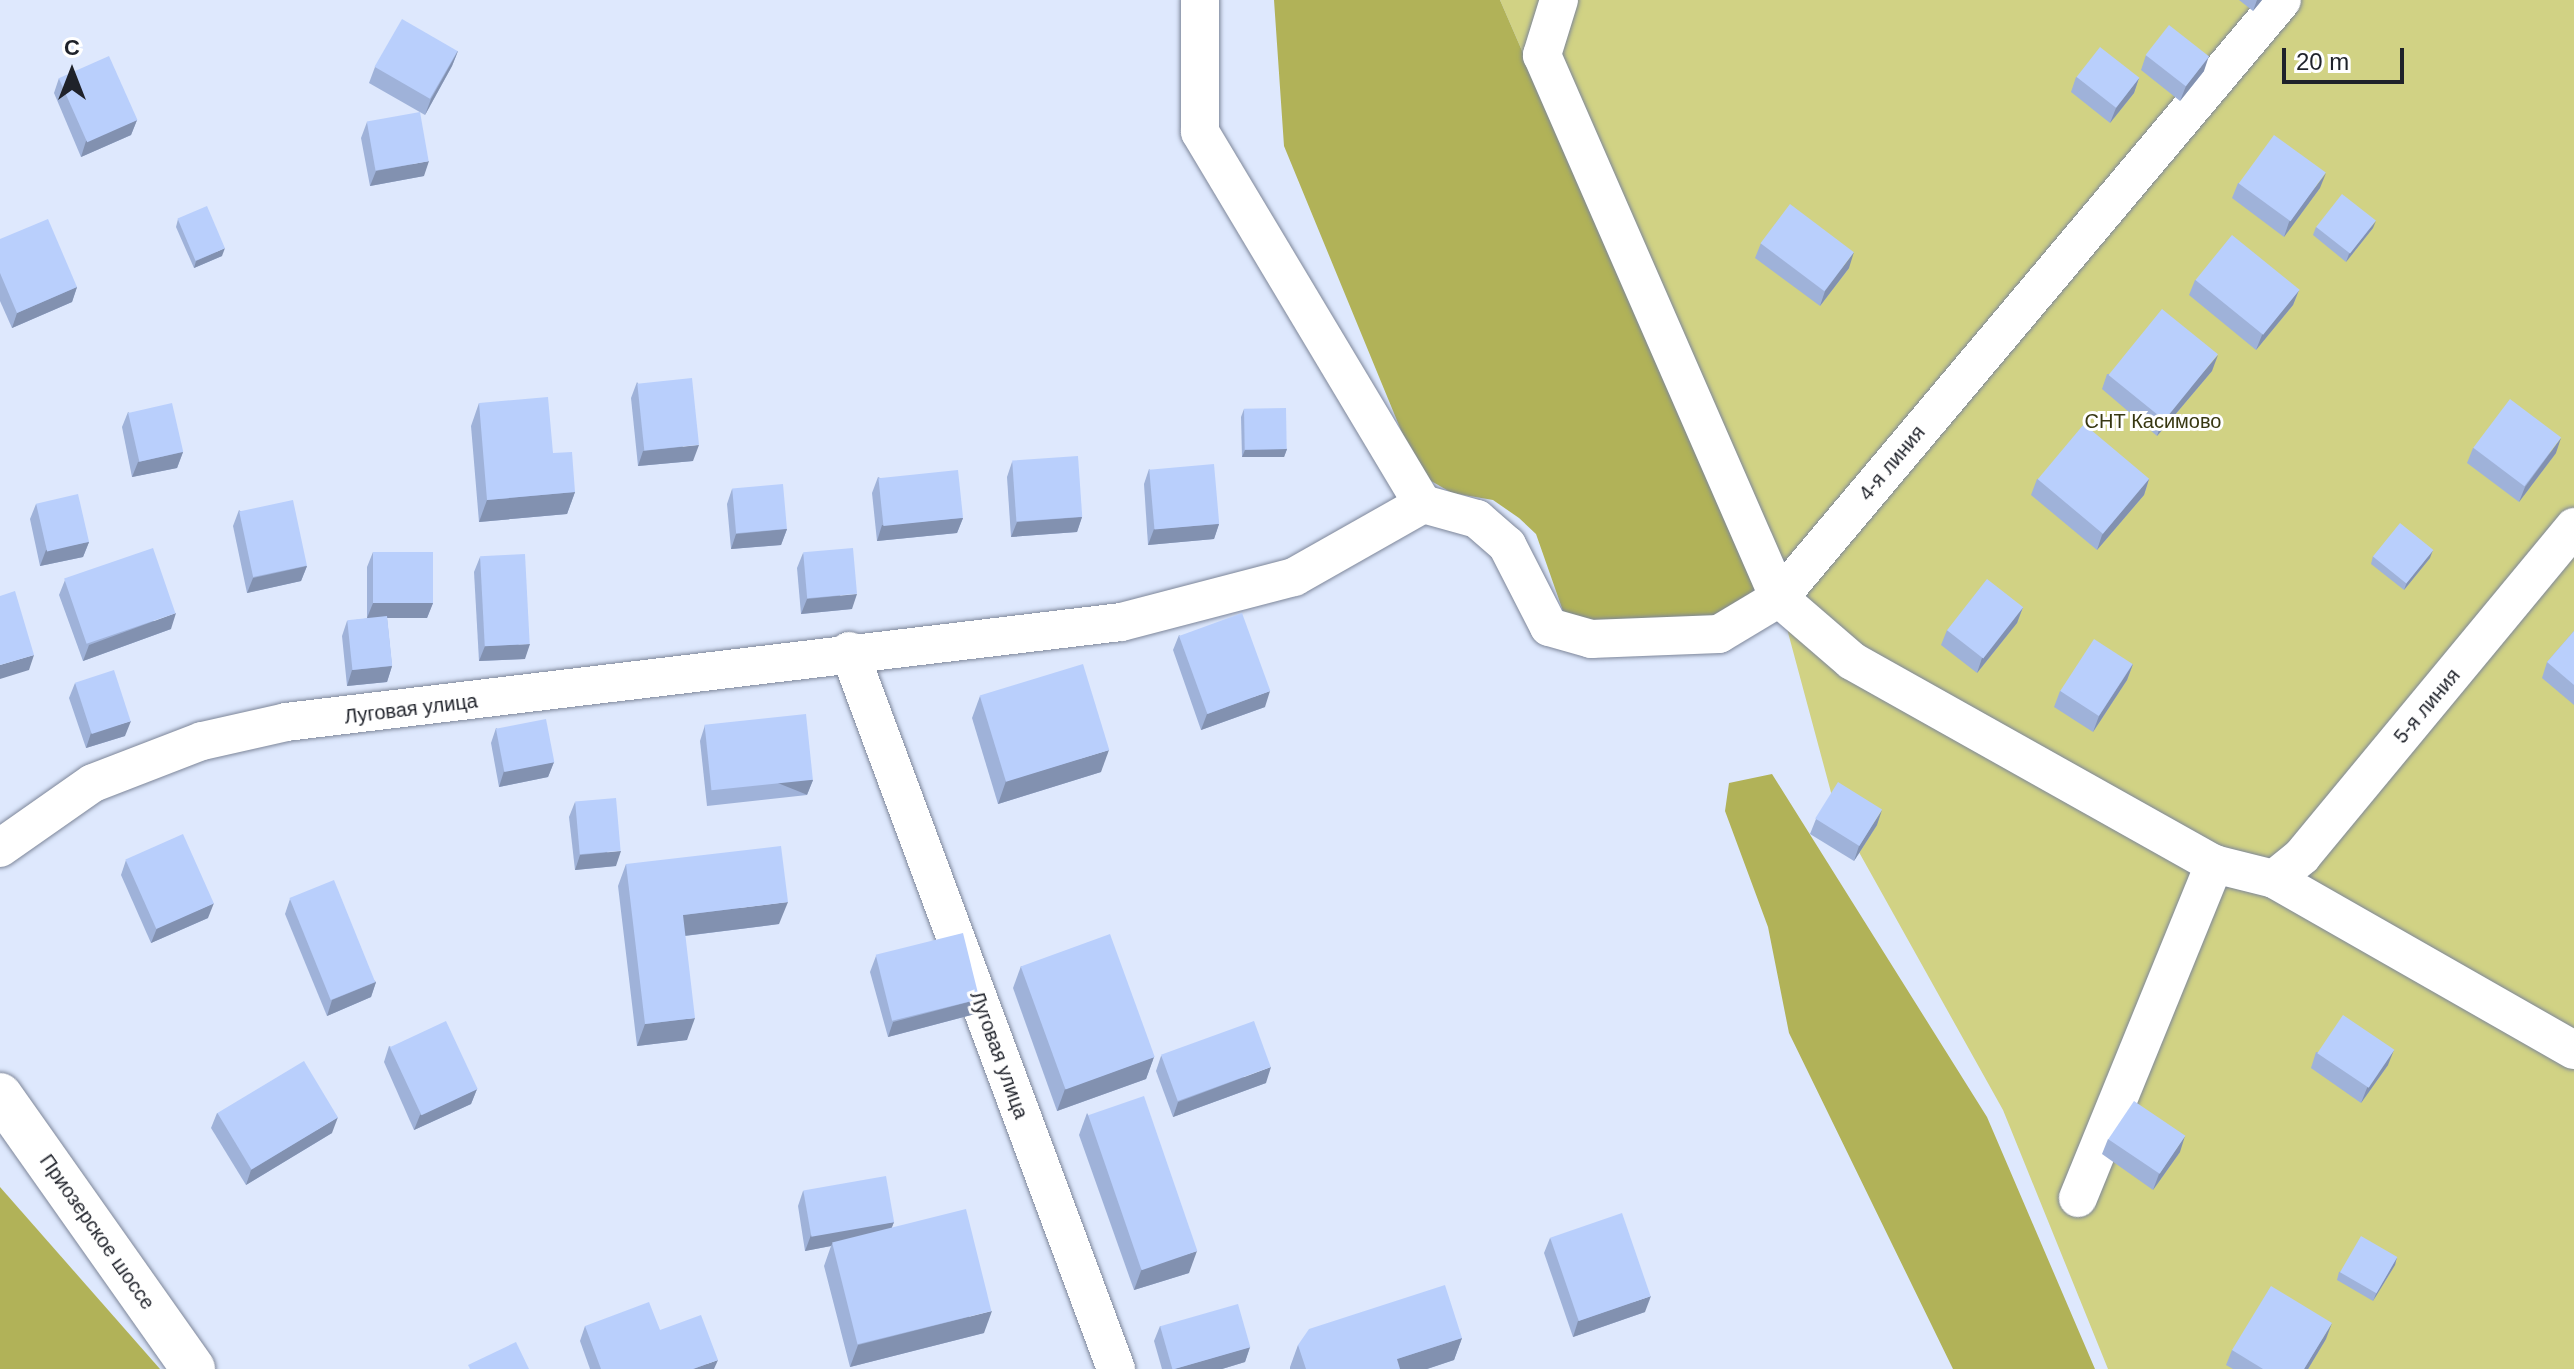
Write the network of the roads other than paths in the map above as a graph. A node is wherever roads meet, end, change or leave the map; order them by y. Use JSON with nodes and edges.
{"nodes":[{"id":1,"x":1200,"y":0,"type":"edge"},
{"id":2,"x":1559,"y":0,"type":"edge"},
{"id":3,"x":2282,"y":0,"type":"edge"},
{"id":4,"x":1423,"y":504,"type":"junction"},
{"id":5,"x":2574,"y":527,"type":"edge"},
{"id":6,"x":1779,"y":598,"type":"junction"},
{"id":7,"x":849,"y":651,"type":"junction"},
{"id":8,"x":0,"y":848,"type":"edge"},
{"id":9,"x":2214,"y":864,"type":"junction"},
{"id":10,"x":2274,"y":879,"type":"junction"},
{"id":11,"x":2574,"y":1050,"type":"edge"},
{"id":12,"x":0,"y":1095,"type":"edge"},
{"id":13,"x":2078,"y":1198,"type":"dead end"},
{"id":14,"x":193,"y":1369,"type":"edge"},
{"id":15,"x":1116,"y":1369,"type":"edge"}],
"edges":[{"from":1,"to":4,"type":"street"},
{"from":2,"to":6,"type":"street"},
{"from":3,"to":6,"type":"street","name":"4-я линия"},
{"from":4,"to":6,"type":"street","name":"4-я линия"},
{"from":4,"to":7,"type":"street","name":"Луговая улица"},
{"from":5,"to":10,"type":"street","name":"5-я линия"},
{"from":6,"to":9,"type":"street"},
{"from":7,"to":8,"type":"street","name":"Луговая улица"},
{"from":7,"to":15,"type":"street","name":"Луговая улица"},
{"from":9,"to":10,"type":"street"},
{"from":9,"to":13,"type":"street"},
{"from":10,"to":11,"type":"street"},
{"from":12,"to":14,"type":"main road","name":"Приозерское шоссе"}]}
